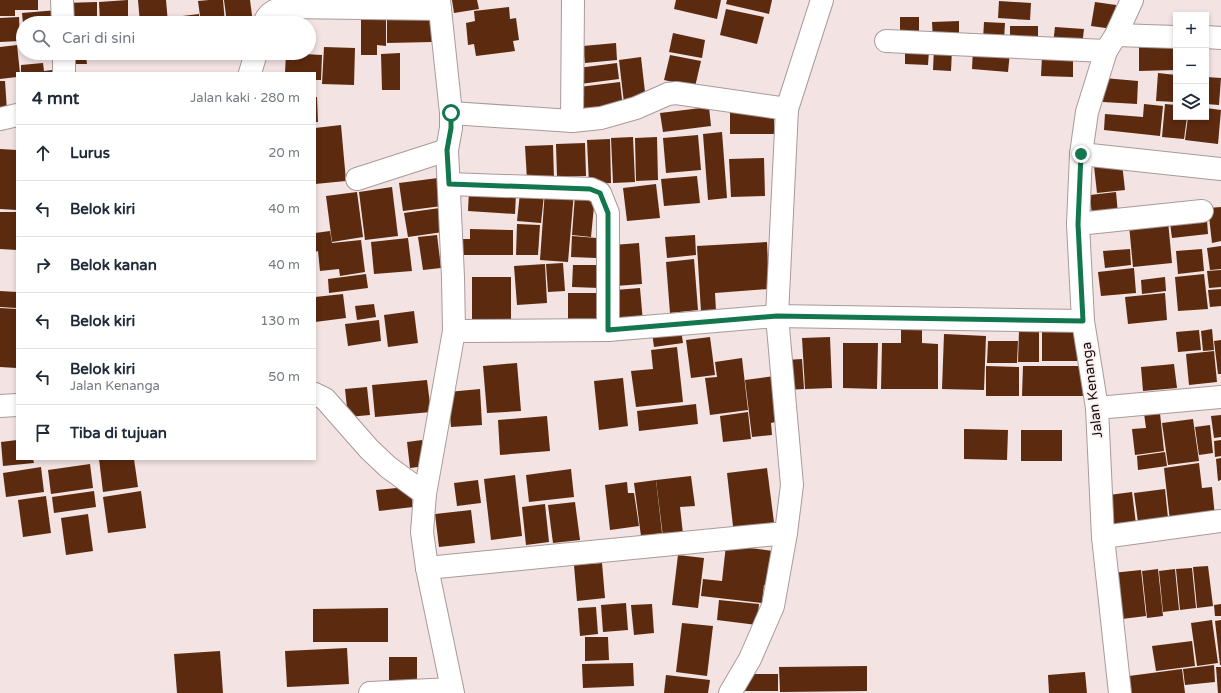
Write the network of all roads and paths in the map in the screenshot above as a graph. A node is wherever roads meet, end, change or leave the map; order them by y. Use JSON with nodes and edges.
{"nodes":[{"id":1,"x":62,"y":0,"type":"edge"},
{"id":2,"x":573,"y":0,"type":"edge"},
{"id":3,"x":822,"y":0,"type":"edge"},
{"id":4,"x":1132,"y":0,"type":"edge"},
{"id":5,"x":440,"y":4,"type":"edge"},
{"id":6,"x":63,"y":16,"type":"edge"},
{"id":7,"x":268,"y":16,"type":"edge"},
{"id":8,"x":1173,"y":37,"type":"edge"},
{"id":9,"x":1209,"y":37,"type":"edge"},
{"id":10,"x":1221,"y":38,"type":"edge"},
{"id":11,"x":886,"y":41,"type":"dead end"},
{"id":12,"x":1111,"y":43,"type":"junction"},
{"id":13,"x":64,"y":60,"type":"edge"},
{"id":14,"x":254,"y":60,"type":"edge"},
{"id":15,"x":64,"y":72,"type":"edge"},
{"id":16,"x":250,"y":72,"type":"edge"},
{"id":17,"x":787,"y":109,"type":"junction"},
{"id":18,"x":451,"y":113,"type":"junction"},
{"id":19,"x":16,"y":115,"type":"edge"},
{"id":20,"x":0,"y":118,"type":"edge"},
{"id":21,"x":572,"y":121,"type":"junction"},
{"id":22,"x":447,"y":150,"type":"junction"},
{"id":23,"x":1081,"y":154,"type":"junction"},
{"id":24,"x":1221,"y":168,"type":"edge"},
{"id":25,"x":356,"y":179,"type":"dead end"},
{"id":26,"x":449,"y":184,"type":"junction"},
{"id":27,"x":1202,"y":211,"type":"dead end"},
{"id":28,"x":1078,"y":224,"type":"junction"},
{"id":29,"x":777,"y":316,"type":"junction"},
{"id":30,"x":1083,"y":321,"type":"junction"},
{"id":31,"x":608,"y":330,"type":"junction"},
{"id":32,"x":454,"y":331,"type":"junction"},
{"id":33,"x":316,"y":394,"type":"edge"},
{"id":34,"x":1221,"y":397,"type":"edge"},
{"id":35,"x":16,"y":405,"type":"edge"},
{"id":36,"x":0,"y":406,"type":"edge"},
{"id":37,"x":1096,"y":408,"type":"junction"},
{"id":38,"x":426,"y":494,"type":"junction"},
{"id":39,"x":1221,"y":521,"type":"edge"},
{"id":40,"x":786,"y":533,"type":"junction"},
{"id":41,"x":1103,"y":537,"type":"junction"},
{"id":42,"x":427,"y":568,"type":"junction"},
{"id":43,"x":452,"y":691,"type":"edge"},
{"id":44,"x":370,"y":693,"type":"edge"},
{"id":45,"x":730,"y":693,"type":"edge"},
{"id":46,"x":1120,"y":693,"type":"edge"}],
"edges":[{"from":1,"to":6,"type":"street"},
{"from":2,"to":21,"type":"street"},
{"from":3,"to":17,"type":"street"},
{"from":4,"to":12,"type":"street","name":"Jalan Kenanga"},
{"from":5,"to":7,"type":"street"},
{"from":5,"to":18,"type":"street"},
{"from":8,"to":12,"type":"street"},
{"from":9,"to":10,"type":"street"},
{"from":11,"to":12,"type":"street"},
{"from":12,"to":23,"type":"street","name":"Jalan Kenanga"},
{"from":13,"to":15,"type":"street"},
{"from":14,"to":16,"type":"street"},
{"from":17,"to":21,"type":"street"},
{"from":17,"to":29,"type":"street"},
{"from":18,"to":21,"type":"street"},
{"from":18,"to":22,"type":"street"},
{"from":19,"to":20,"type":"street"},
{"from":22,"to":25,"type":"street"},
{"from":22,"to":26,"type":"street"},
{"from":23,"to":24,"type":"street"},
{"from":23,"to":28,"type":"street","name":"Jalan Kenanga"},
{"from":26,"to":31,"type":"street"},
{"from":26,"to":32,"type":"street"},
{"from":27,"to":28,"type":"street"},
{"from":28,"to":30,"type":"street","name":"Jalan Kenanga"},
{"from":29,"to":30,"type":"street"},
{"from":29,"to":31,"type":"street"},
{"from":29,"to":40,"type":"street"},
{"from":30,"to":37,"type":"street","name":"Jalan Kenanga"},
{"from":31,"to":32,"type":"street"},
{"from":32,"to":38,"type":"street"},
{"from":33,"to":38,"type":"street"},
{"from":34,"to":37,"type":"street"},
{"from":35,"to":36,"type":"street"},
{"from":37,"to":41,"type":"street","name":"Jalan Kenanga"},
{"from":38,"to":42,"type":"street"},
{"from":39,"to":41,"type":"street"},
{"from":40,"to":42,"type":"street"},
{"from":40,"to":45,"type":"street"},
{"from":41,"to":46,"type":"street","name":"Jalan Kenanga"},
{"from":42,"to":43,"type":"street"},
{"from":43,"to":44,"type":"street"}]}
